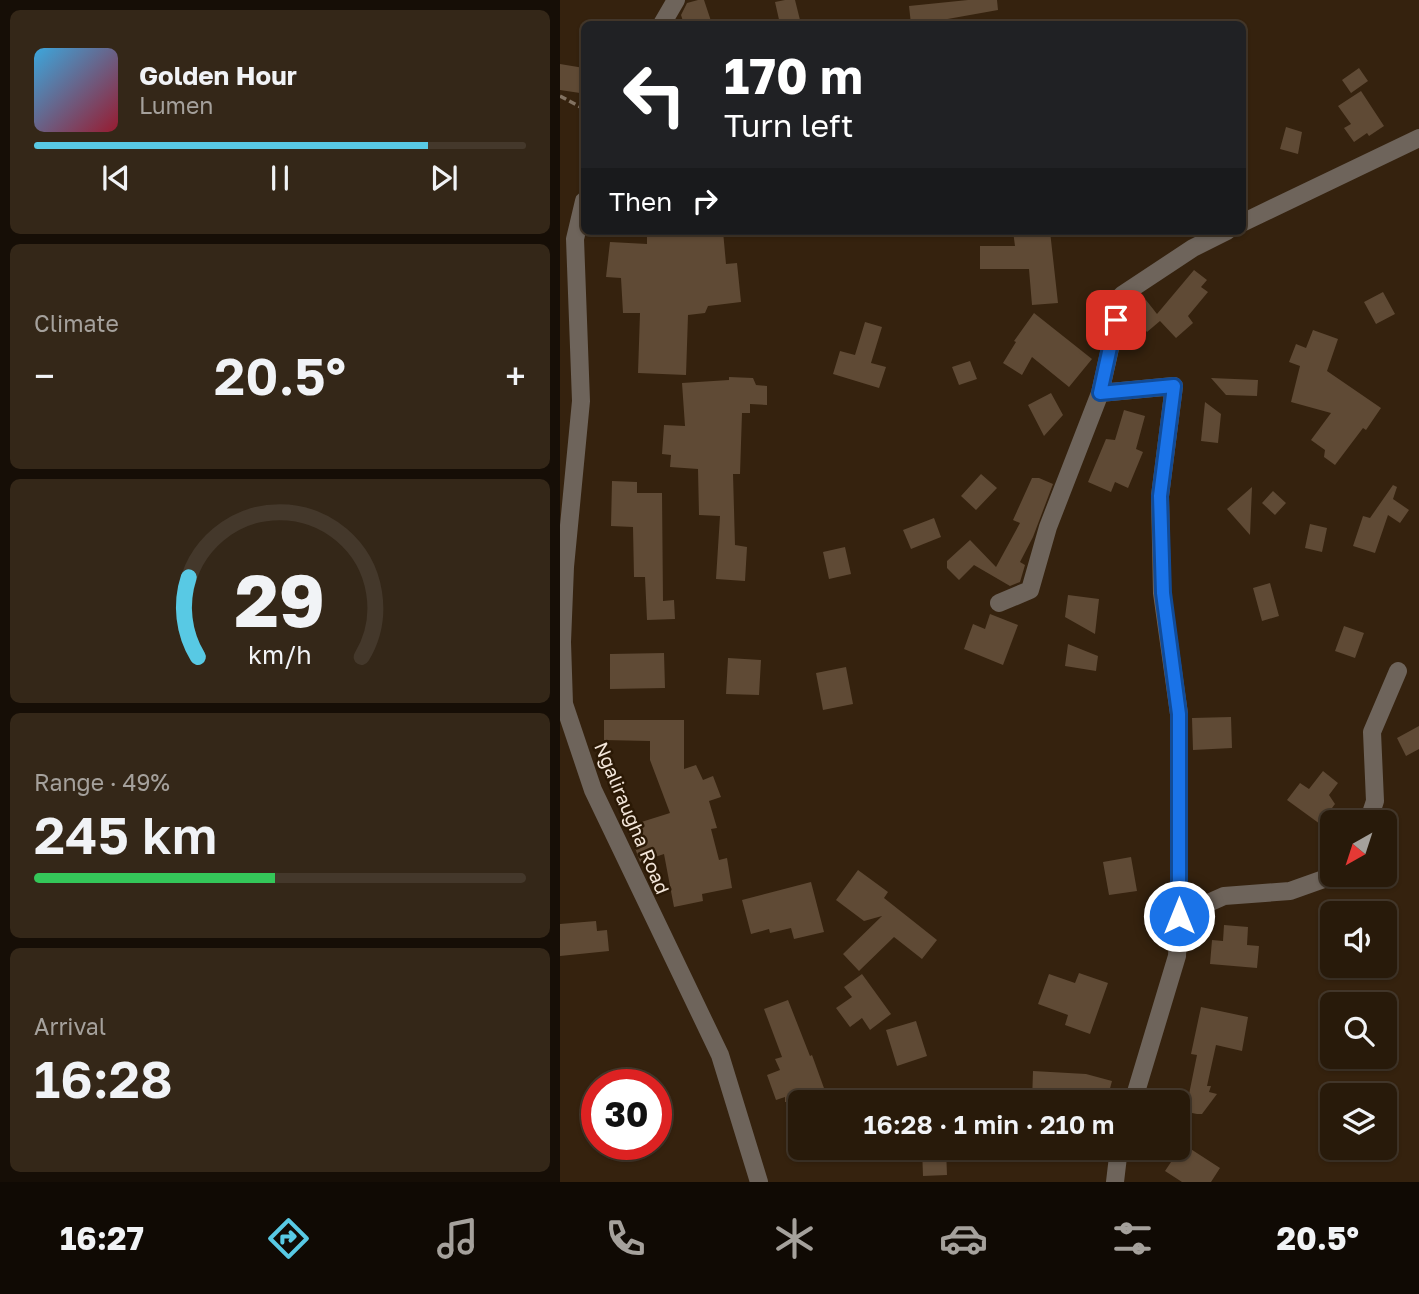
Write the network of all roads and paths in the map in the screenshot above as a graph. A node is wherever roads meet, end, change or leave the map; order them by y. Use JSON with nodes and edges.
{"nodes":[{"id":1,"x":676,"y":0,"type":"edge"},
{"id":2,"x":664,"y":21,"type":"edge"},
{"id":3,"x":560,"y":96,"type":"edge"},
{"id":4,"x":581,"y":107,"type":"edge"},
{"id":5,"x":1419,"y":138,"type":"edge"},
{"id":6,"x":581,"y":214,"type":"edge"},
{"id":7,"x":1246,"y":221,"type":"edge"},
{"id":8,"x":1219,"y":235,"type":"edge"},
{"id":9,"x":1100,"y":393,"type":"junction"},
{"id":10,"x":999,"y":603,"type":"dead end"},
{"id":11,"x":1398,"y":671,"type":"dead end"},
{"id":12,"x":1372,"y":810,"type":"edge"},
{"id":13,"x":1320,"y":880,"type":"edge"},
{"id":14,"x":1179,"y":916,"type":"junction"},
{"id":15,"x":1137,"y":1090,"type":"edge"},
{"id":16,"x":1118,"y":1160,"type":"edge"},
{"id":17,"x":759,"y":1182,"type":"edge"},
{"id":18,"x":1115,"y":1182,"type":"edge"}],
"edges":[{"from":1,"to":2,"type":"street"},
{"from":3,"to":4,"type":"path"},
{"from":5,"to":7,"type":"street"},
{"from":6,"to":17,"type":"street","name":"Ngaliraugha Road"},
{"from":8,"to":9,"type":"street"},
{"from":9,"to":10,"type":"street"},
{"from":9,"to":14,"type":"street"},
{"from":11,"to":12,"type":"street"},
{"from":13,"to":14,"type":"street"},
{"from":14,"to":15,"type":"street"},
{"from":16,"to":18,"type":"street"}]}
